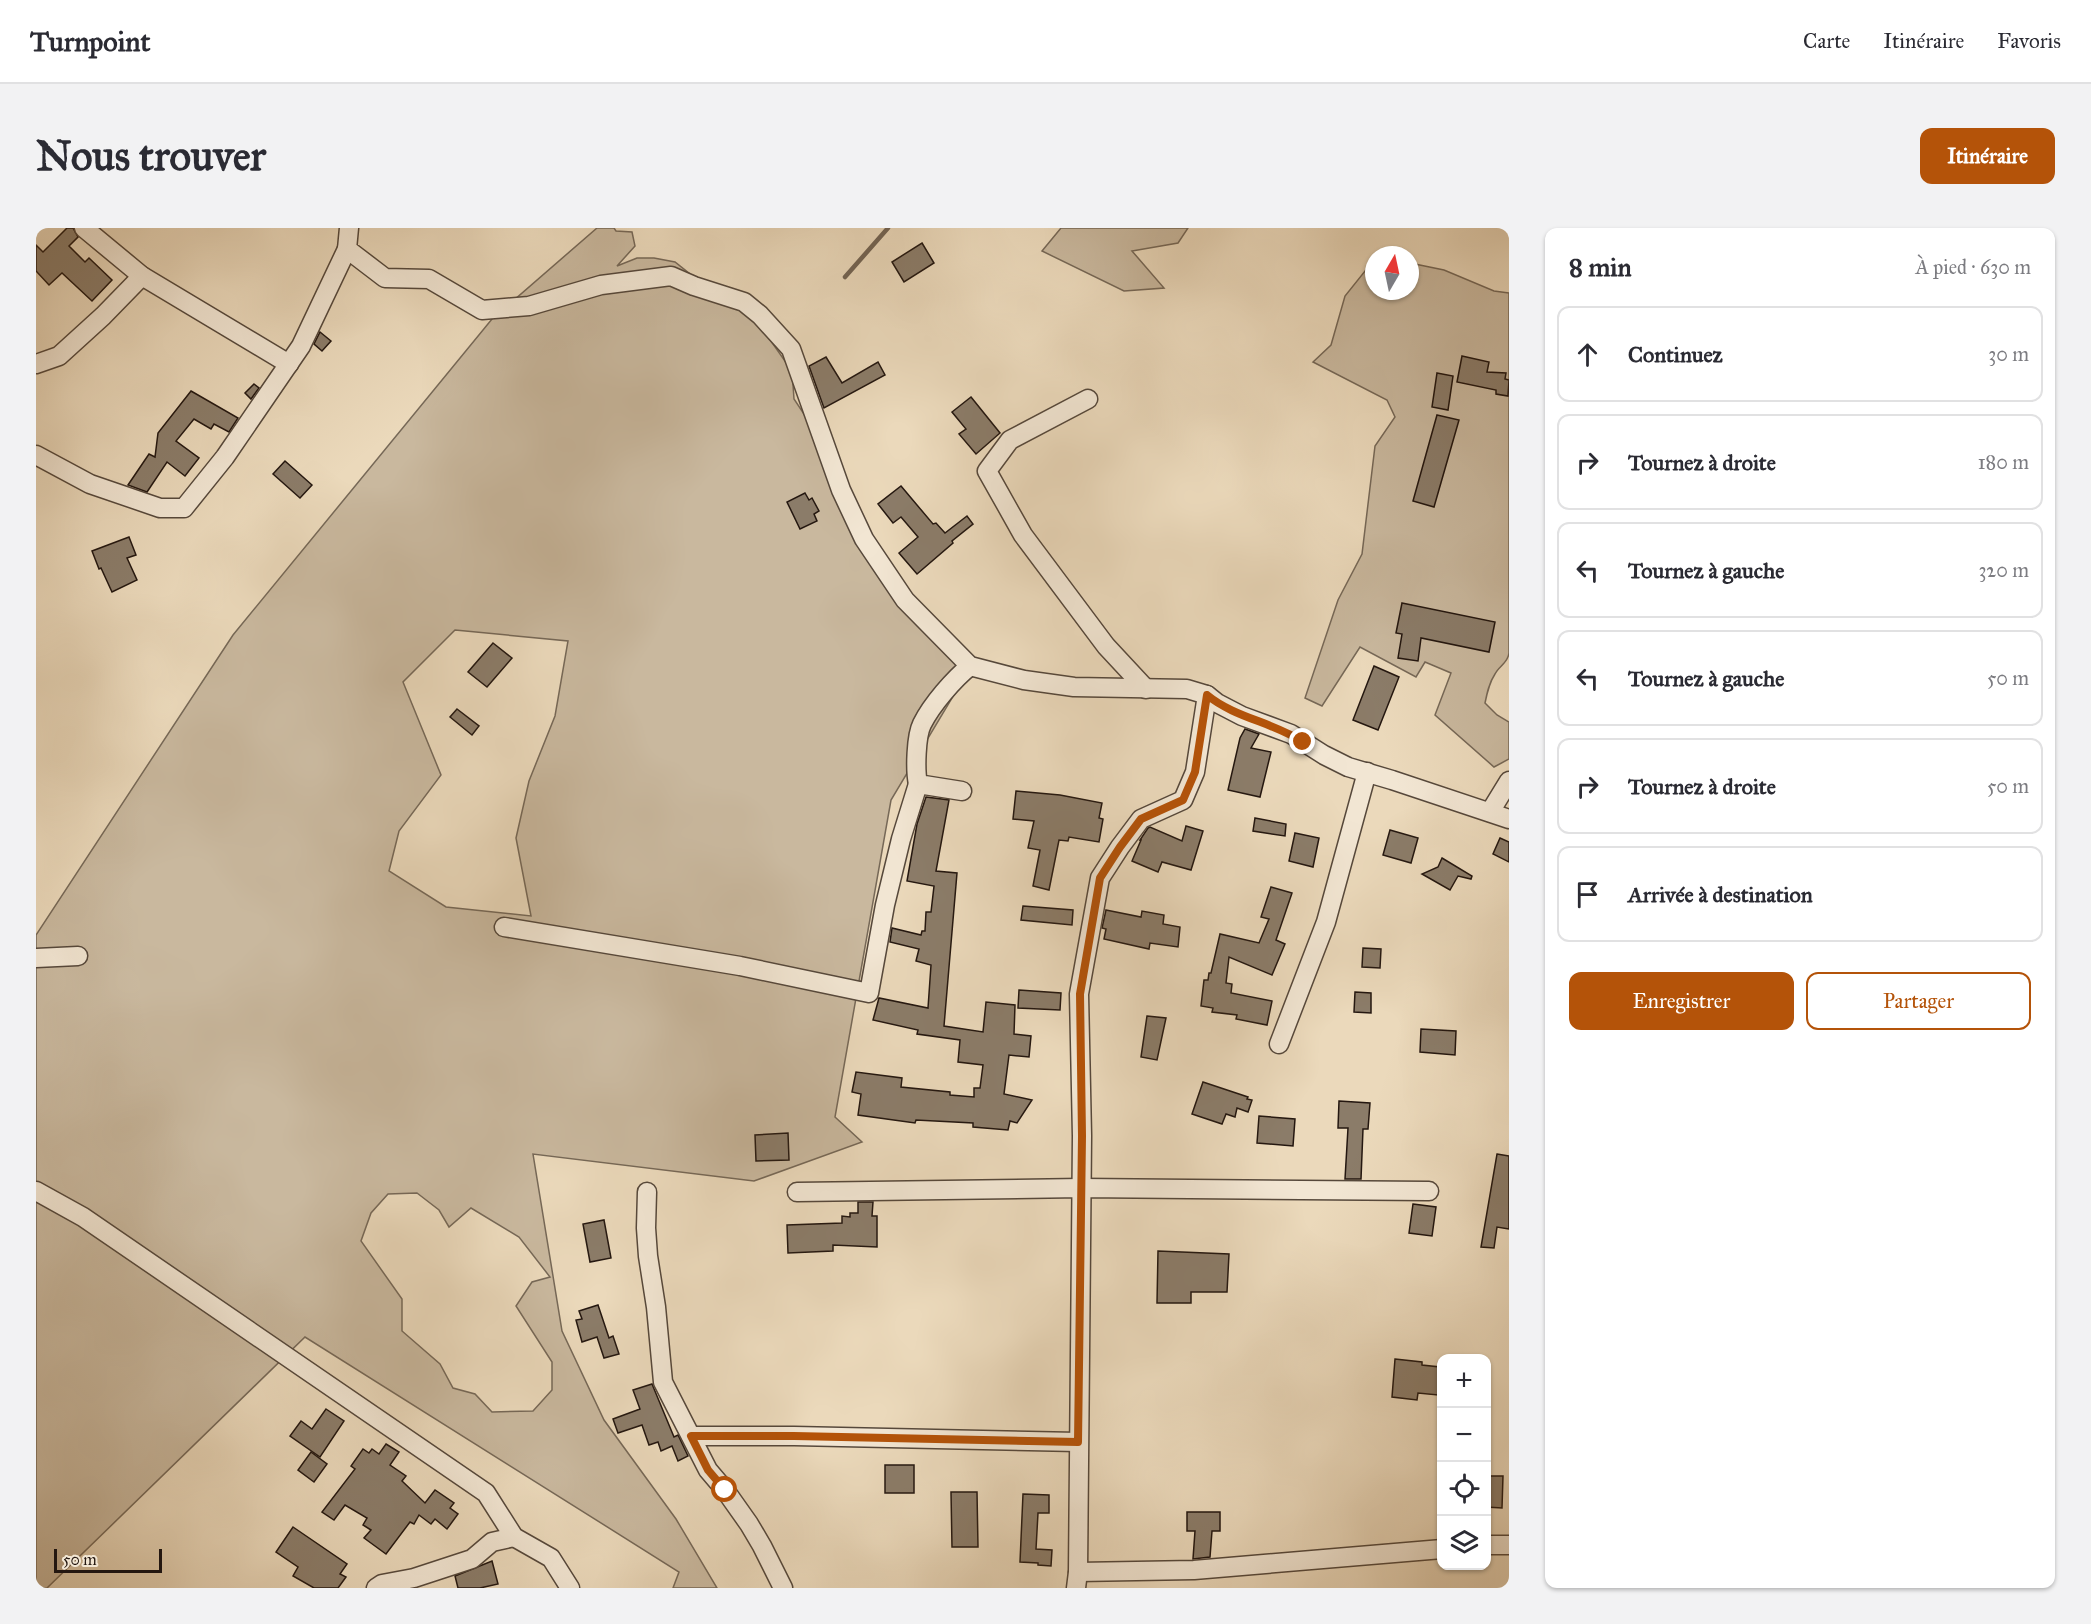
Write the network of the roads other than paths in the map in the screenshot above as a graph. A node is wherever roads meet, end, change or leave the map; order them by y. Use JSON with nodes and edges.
{"nodes":[{"id":1,"x":84,"y":228,"type":"edge"},
{"id":2,"x":349,"y":228,"type":"edge"},
{"id":3,"x":347,"y":249,"type":"junction"},
{"id":4,"x":142,"y":276,"type":"junction"},
{"id":5,"x":36,"y":364,"type":"edge"},
{"id":6,"x":289,"y":364,"type":"junction"},
{"id":7,"x":1088,"y":399,"type":"dead end"},
{"id":8,"x":36,"y":455,"type":"edge"},
{"id":9,"x":970,"y":666,"type":"junction"},
{"id":10,"x":1146,"y":689,"type":"junction"},
{"id":11,"x":1207,"y":695,"type":"junction"},
{"id":12,"x":1367,"y":772,"type":"junction"},
{"id":13,"x":1509,"y":781,"type":"edge"},
{"id":14,"x":918,"y":784,"type":"junction"},
{"id":15,"x":962,"y":791,"type":"dead end"},
{"id":16,"x":1490,"y":813,"type":"junction"},
{"id":17,"x":1509,"y":819,"type":"edge"},
{"id":18,"x":504,"y":927,"type":"dead end"},
{"id":19,"x":78,"y":956,"type":"dead end"},
{"id":20,"x":36,"y":958,"type":"edge"},
{"id":21,"x":1279,"y":1044,"type":"dead end"},
{"id":22,"x":1081,"y":1188,"type":"junction"},
{"id":23,"x":36,"y":1191,"type":"edge"},
{"id":24,"x":1429,"y":1191,"type":"dead end"},
{"id":25,"x":647,"y":1192,"type":"dead end"},
{"id":26,"x":797,"y":1192,"type":"dead end"},
{"id":27,"x":691,"y":1436,"type":"junction"},
{"id":28,"x":1078,"y":1442,"type":"junction"},
{"id":29,"x":514,"y":1537,"type":"junction"},
{"id":30,"x":1491,"y":1545,"type":"edge"},
{"id":31,"x":1509,"y":1545,"type":"edge"},
{"id":32,"x":1437,"y":1549,"type":"edge"},
{"id":33,"x":1077,"y":1580,"type":"edge"},
{"id":34,"x":376,"y":1588,"type":"edge"},
{"id":35,"x":570,"y":1588,"type":"edge"},
{"id":36,"x":783,"y":1588,"type":"edge"}],
"edges":[{"from":1,"to":4,"type":"street"},
{"from":2,"to":3,"type":"street"},
{"from":3,"to":6,"type":"street"},
{"from":3,"to":9,"type":"street"},
{"from":4,"to":5,"type":"street"},
{"from":4,"to":6,"type":"street"},
{"from":6,"to":8,"type":"street"},
{"from":7,"to":10,"type":"street"},
{"from":9,"to":10,"type":"street"},
{"from":9,"to":14,"type":"street"},
{"from":10,"to":11,"type":"street"},
{"from":11,"to":12,"type":"street"},
{"from":11,"to":22,"type":"street"},
{"from":12,"to":16,"type":"street"},
{"from":12,"to":21,"type":"street"},
{"from":13,"to":16,"type":"street"},
{"from":14,"to":15,"type":"street"},
{"from":14,"to":18,"type":"street"},
{"from":16,"to":17,"type":"street"},
{"from":19,"to":20,"type":"street"},
{"from":22,"to":24,"type":"street"},
{"from":22,"to":26,"type":"street"},
{"from":22,"to":28,"type":"street"},
{"from":23,"to":29,"type":"street"},
{"from":25,"to":27,"type":"street"},
{"from":27,"to":28,"type":"street"},
{"from":27,"to":36,"type":"street"},
{"from":28,"to":33,"type":"street"},
{"from":29,"to":34,"type":"street"},
{"from":29,"to":35,"type":"street"},
{"from":30,"to":31,"type":"street"},
{"from":32,"to":33,"type":"street"}]}
